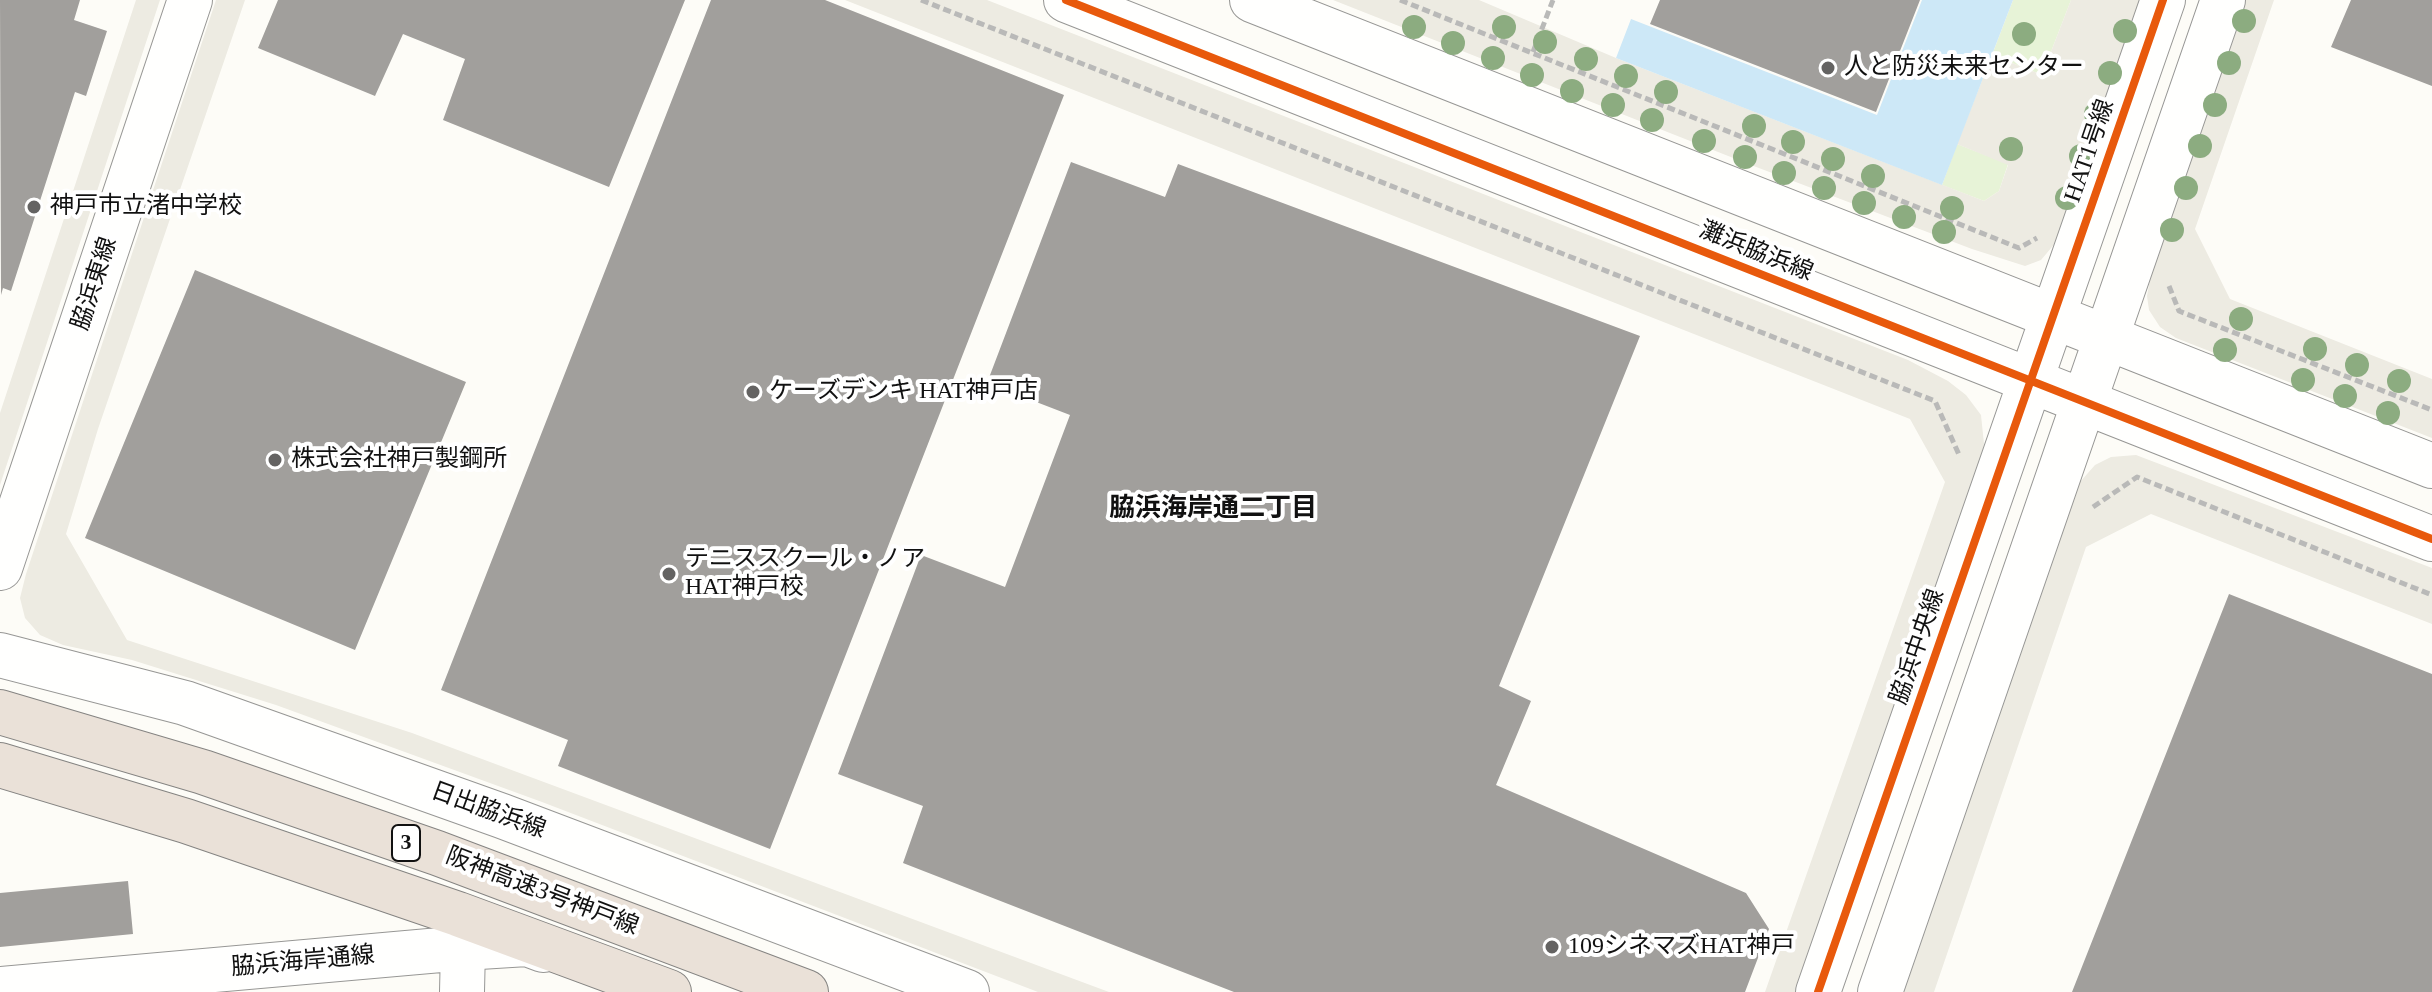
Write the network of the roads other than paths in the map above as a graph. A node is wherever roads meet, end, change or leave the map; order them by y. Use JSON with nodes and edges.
{"nodes":[{"id":1,"x":190,"y":0,"type":"edge"},
{"id":2,"x":1066,"y":0,"type":"edge"},
{"id":3,"x":1252,"y":0,"type":"edge"},
{"id":4,"x":2163,"y":0,"type":"edge"},
{"id":5,"x":2223,"y":0,"type":"edge"},
{"id":6,"x":2054,"y":316,"type":"junction"},
{"id":7,"x":2106,"y":336,"type":"junction"},
{"id":8,"x":2032,"y":383,"type":"junction"},
{"id":9,"x":2084,"y":403,"type":"junction"},
{"id":10,"x":2432,"y":466,"type":"edge"},
{"id":11,"x":2432,"y":539,"type":"edge"},
{"id":12,"x":0,"y":568,"type":"edge"},
{"id":13,"x":0,"y":655,"type":"edge"},
{"id":14,"x":0,"y":712,"type":"edge"},
{"id":15,"x":0,"y":765,"type":"edge"},
{"id":16,"x":463,"y":948,"type":"junction"},
{"id":17,"x":69,"y":987,"type":"edge"},
{"id":18,"x":0,"y":989,"type":"edge"},
{"id":19,"x":462,"y":992,"type":"edge"},
{"id":20,"x":656,"y":992,"type":"edge"},
{"id":21,"x":669,"y":992,"type":"edge"},
{"id":22,"x":806,"y":992,"type":"edge"},
{"id":23,"x":967,"y":992,"type":"edge"},
{"id":24,"x":1818,"y":992,"type":"edge"},
{"id":25,"x":1880,"y":992,"type":"edge"}],
"edges":[{"from":1,"to":12,"type":"street","name":"脇浜東線"},
{"from":2,"to":8,"type":"street","name":"灘浜脇浜線"},
{"from":3,"to":6,"type":"street","name":"灘浜脇浜線"},
{"from":4,"to":6,"type":"street","name":"HAT1号線"},
{"from":5,"to":7,"type":"street"},
{"from":6,"to":7,"type":"street","name":"灘浜脇浜線"},
{"from":6,"to":8,"type":"street","name":"脇浜中央線"},
{"from":7,"to":9,"type":"street"},
{"from":7,"to":10,"type":"street","name":"灘浜脇浜線"},
{"from":8,"to":9,"type":"street","name":"灘浜脇浜線"},
{"from":8,"to":24,"type":"street","name":"脇浜中央線"},
{"from":9,"to":11,"type":"street","name":"灘浜脇浜線"},
{"from":9,"to":25,"type":"street"},
{"from":13,"to":23,"type":"street","name":"日出脇浜線"},
{"from":14,"to":22,"type":"highway","name":"阪神高速3号神戸線","number":"3"},
{"from":15,"to":21,"type":"highway","name":"阪神高速3号神戸線","number":"3"},
{"from":16,"to":17,"type":"street","name":"脇浜海岸通線"},
{"from":16,"to":19,"type":"street"},
{"from":16,"to":20,"type":"street","name":"脇浜海岸通線"},
{"from":17,"to":18,"type":"street","name":"脇浜海岸通線"}]}
